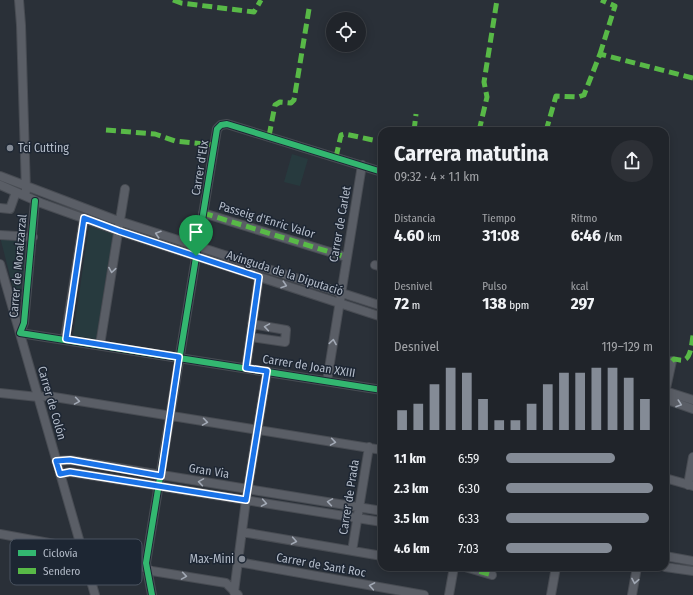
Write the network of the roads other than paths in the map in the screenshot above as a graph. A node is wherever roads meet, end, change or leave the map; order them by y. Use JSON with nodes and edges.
{"nodes":[{"id":1,"x":19,"y":0,"type":"edge"},
{"id":2,"x":362,"y":166,"type":"junction"},
{"id":3,"x":378,"y":171,"type":"edge"},
{"id":4,"x":0,"y":176,"type":"edge"},
{"id":5,"x":0,"y":185,"type":"edge"},
{"id":6,"x":27,"y":186,"type":"junction"},
{"id":7,"x":125,"y":189,"type":"dead end"},
{"id":8,"x":18,"y":193,"type":"junction"},
{"id":9,"x":35,"y":201,"type":"junction"},
{"id":10,"x":0,"y":208,"type":"edge"},
{"id":11,"x":203,"y":213,"type":"junction"},
{"id":12,"x":84,"y":218,"type":"junction"},
{"id":13,"x":120,"y":221,"type":"junction"},
{"id":14,"x":119,"y":231,"type":"junction"},
{"id":15,"x":0,"y":235,"type":"edge"},
{"id":16,"x":33,"y":237,"type":"junction"},
{"id":17,"x":198,"y":247,"type":"junction"},
{"id":18,"x":196,"y":256,"type":"junction"},
{"id":19,"x":346,"y":257,"type":"junction"},
{"id":20,"x":0,"y":264,"type":"edge"},
{"id":21,"x":259,"y":277,"type":"junction"},
{"id":22,"x":340,"y":293,"type":"junction"},
{"id":23,"x":339,"y":303,"type":"junction"},
{"id":24,"x":378,"y":305,"type":"edge"},
{"id":25,"x":378,"y":316,"type":"edge"},
{"id":26,"x":252,"y":324,"type":"junction"},
{"id":27,"x":20,"y":333,"type":"junction"},
{"id":28,"x":251,"y":337,"type":"junction"},
{"id":29,"x":66,"y":339,"type":"junction"},
{"id":30,"x":100,"y":345,"type":"junction"},
{"id":31,"x":179,"y":357,"type":"junction"},
{"id":32,"x":672,"y":361,"type":"dead end"},
{"id":33,"x":246,"y":368,"type":"junction"},
{"id":34,"x":267,"y":371,"type":"junction"},
{"id":35,"x":669,"y":374,"type":"edge"},
{"id":36,"x":326,"y":381,"type":"junction"},
{"id":37,"x":378,"y":389,"type":"edge"},
{"id":38,"x":0,"y":393,"type":"edge"},
{"id":39,"x":669,"y":393,"type":"edge"},
{"id":40,"x":38,"y":397,"type":"junction"},
{"id":41,"x":669,"y":400,"type":"edge"},
{"id":42,"x":693,"y":400,"type":"edge"},
{"id":43,"x":693,"y":409,"type":"edge"},
{"id":44,"x":170,"y":416,"type":"junction"},
{"id":45,"x":258,"y":430,"type":"junction"},
{"id":46,"x":369,"y":448,"type":"junction"},
{"id":47,"x":378,"y":449,"type":"edge"},
{"id":48,"x":693,"y":458,"type":"edge"},
{"id":49,"x":56,"y":461,"type":"junction"},
{"id":50,"x":60,"y":474,"type":"junction"},
{"id":51,"x":161,"y":476,"type":"junction"},
{"id":52,"x":669,"y":479,"type":"edge"},
{"id":53,"x":691,"y":485,"type":"edge"},
{"id":54,"x":159,"y":486,"type":"junction"},
{"id":55,"x":248,"y":489,"type":"junction"},
{"id":56,"x":246,"y":500,"type":"junction"},
{"id":57,"x":359,"y":507,"type":"junction"},
{"id":58,"x":378,"y":509,"type":"edge"},
{"id":59,"x":357,"y":518,"type":"junction"},
{"id":60,"x":378,"y":521,"type":"edge"},
{"id":61,"x":242,"y":532,"type":"junction"},
{"id":62,"x":0,"y":534,"type":"edge"},
{"id":63,"x":27,"y":539,"type":"edge"},
{"id":64,"x":79,"y":539,"type":"edge"},
{"id":65,"x":352,"y":550,"type":"junction"},
{"id":66,"x":378,"y":555,"type":"edge"},
{"id":67,"x":669,"y":557,"type":"edge"},
{"id":68,"x":693,"y":561,"type":"edge"},
{"id":69,"x":238,"y":562,"type":"junction"},
{"id":70,"x":142,"y":566,"type":"edge"},
{"id":71,"x":146,"y":568,"type":"junction"},
{"id":72,"x":669,"y":568,"type":"edge"},
{"id":73,"x":452,"y":571,"type":"edge"},
{"id":74,"x":478,"y":571,"type":"edge"},
{"id":75,"x":555,"y":571,"type":"edge"},
{"id":76,"x":636,"y":571,"type":"edge"},
{"id":77,"x":693,"y":571,"type":"edge"},
{"id":78,"x":492,"y":575,"type":"dead end"},
{"id":79,"x":92,"y":585,"type":"edge"},
{"id":80,"x":235,"y":593,"type":"edge"},
{"id":81,"x":95,"y":595,"type":"edge"},
{"id":82,"x":152,"y":595,"type":"edge"},
{"id":83,"x":424,"y":595,"type":"edge"},
{"id":84,"x":449,"y":595,"type":"edge"},
{"id":85,"x":551,"y":595,"type":"edge"},
{"id":86,"x":632,"y":595,"type":"edge"}],
"edges":[{"from":1,"to":6,"type":"street"},
{"from":2,"to":3,"type":"street"},
{"from":2,"to":11,"type":"street","name":"Carrer d'Elx"},
{"from":2,"to":19,"type":"street","name":"Carrer de Carlet"},
{"from":4,"to":6,"type":"street","name":"Avinguda de la Diputació"},
{"from":5,"to":8,"type":"street","name":"Avinguda de la Diputació"},
{"from":6,"to":8,"type":"street"},
{"from":6,"to":13,"type":"street","name":"Avinguda de la Diputació"},
{"from":7,"to":13,"type":"street"},
{"from":8,"to":9,"type":"street","name":"Avinguda de la Diputació"},
{"from":8,"to":10,"type":"street"},
{"from":9,"to":12,"type":"street","name":"Avinguda de la Diputació"},
{"from":9,"to":16,"type":"street","name":"Carrer de Moralzarzal"},
{"from":11,"to":17,"type":"street","name":"Carrer d'Elx"},
{"from":11,"to":19,"type":"street","name":"Passeig d'Enric Valor"},
{"from":12,"to":14,"type":"street","name":"Avinguda de la Diputació"},
{"from":12,"to":29,"type":"street"},
{"from":13,"to":14,"type":"street"},
{"from":17,"to":13,"type":"street","name":"Avinguda de la Diputació","one_way":true},
{"from":14,"to":18,"type":"street","name":"Avinguda de la Diputació"},
{"from":14,"to":30,"type":"street","one_way":true},
{"from":15,"to":16,"type":"street"},
{"from":16,"to":27,"type":"street","name":"Carrer de Moralzarzal"},
{"from":17,"to":18,"type":"street","name":"Carrer d'Elx"},
{"from":17,"to":22,"type":"street","name":"Avinguda de la Diputació"},
{"from":18,"to":21,"type":"street","name":"Avinguda de la Diputació"},
{"from":18,"to":31,"type":"street","name":"Carrer d'Elx"},
{"from":19,"to":22,"type":"street","name":"Carrer de Carlet"},
{"from":20,"to":27,"type":"street","name":"Carrer de Colón"},
{"from":21,"to":23,"type":"street","name":"Avinguda de la Diputació","one_way":true},
{"from":21,"to":26,"type":"street"},
{"from":22,"to":23,"type":"street","name":"Carrer de Carlet"},
{"from":22,"to":24,"type":"street","name":"Avinguda de la Diputació"},
{"from":23,"to":25,"type":"street","name":"Avinguda de la Diputació"},
{"from":36,"to":23,"type":"street","name":"Carrer de Carlet","one_way":true},
{"from":26,"to":28,"type":"street"},
{"from":28,"to":26,"type":"street","one_way":true},
{"from":27,"to":29,"type":"street","name":"Carrer de Joan XXIII"},
{"from":27,"to":40,"type":"street","name":"Carrer de Colón"},
{"from":28,"to":33,"type":"street"},
{"from":29,"to":30,"type":"street","name":"Carrer de Joan XXIII"},
{"from":30,"to":31,"type":"street","name":"Carrer de Joan XXIII"},
{"from":31,"to":33,"type":"street","name":"Carrer de Joan XXIII"},
{"from":31,"to":44,"type":"street","name":"Carrer d'Elx"},
{"from":32,"to":35,"type":"street"},
{"from":33,"to":34,"type":"street","name":"Carrer de Joan XXIII"},
{"from":34,"to":36,"type":"street","name":"Carrer de Joan XXIII"},
{"from":34,"to":45,"type":"street"},
{"from":36,"to":37,"type":"street","name":"Carrer de Joan XXIII"},
{"from":38,"to":40,"type":"street"},
{"from":39,"to":42,"type":"street"},
{"from":40,"to":44,"type":"street","one_way":true},
{"from":40,"to":49,"type":"street","name":"Carrer de Colón"},
{"from":41,"to":43,"type":"street","one_way":true},
{"from":44,"to":45,"type":"street","one_way":true},
{"from":44,"to":51,"type":"street","name":"Carrer d'Elx"},
{"from":45,"to":46,"type":"street","one_way":true},
{"from":45,"to":55,"type":"street"},
{"from":46,"to":47,"type":"street"},
{"from":46,"to":57,"type":"street","name":"Carrer de Prada"},
{"from":48,"to":53,"type":"street"},
{"from":49,"to":50,"type":"street","name":"Carrer de Colón"},
{"from":49,"to":51,"type":"street","name":"Gran Via"},
{"from":50,"to":54,"type":"street","name":"Gran Via"},
{"from":50,"to":64,"type":"street","name":"Carrer de Colón"},
{"from":51,"to":54,"type":"street","name":"Carrer d'Elx"},
{"from":55,"to":51,"type":"street","name":"Gran Via","one_way":true},
{"from":52,"to":53,"type":"street"},
{"from":54,"to":56,"type":"street","name":"Gran Via"},
{"from":54,"to":71,"type":"street","name":"Carrer d'Elx"},
{"from":55,"to":56,"type":"street"},
{"from":57,"to":55,"type":"street","name":"Gran Via","one_way":true},
{"from":56,"to":59,"type":"street","name":"Gran Via","one_way":true},
{"from":56,"to":61,"type":"street"},
{"from":57,"to":58,"type":"street","name":"Gran Via"},
{"from":57,"to":59,"type":"street","name":"Carrer de Prada"},
{"from":59,"to":60,"type":"street","name":"Gran Via"},
{"from":59,"to":65,"type":"street","name":"Carrer de Prada"},
{"from":61,"to":65,"type":"street","one_way":true},
{"from":61,"to":69,"type":"street"},
{"from":62,"to":63,"type":"street"},
{"from":65,"to":66,"type":"street"},
{"from":67,"to":68,"type":"street"},
{"from":69,"to":80,"type":"street"},
{"from":83,"to":69,"type":"street","name":"Carrer de Sant Roc","one_way":true},
{"from":70,"to":71,"type":"street"},
{"from":71,"to":80,"type":"street","one_way":true},
{"from":71,"to":82,"type":"street","name":"Carrer d'Elx"},
{"from":72,"to":77,"type":"street"},
{"from":73,"to":84,"type":"street"},
{"from":74,"to":78,"type":"street"},
{"from":75,"to":85,"type":"street"},
{"from":76,"to":86,"type":"street","one_way":true},
{"from":79,"to":81,"type":"street","name":"Carrer de Colón"}]}
